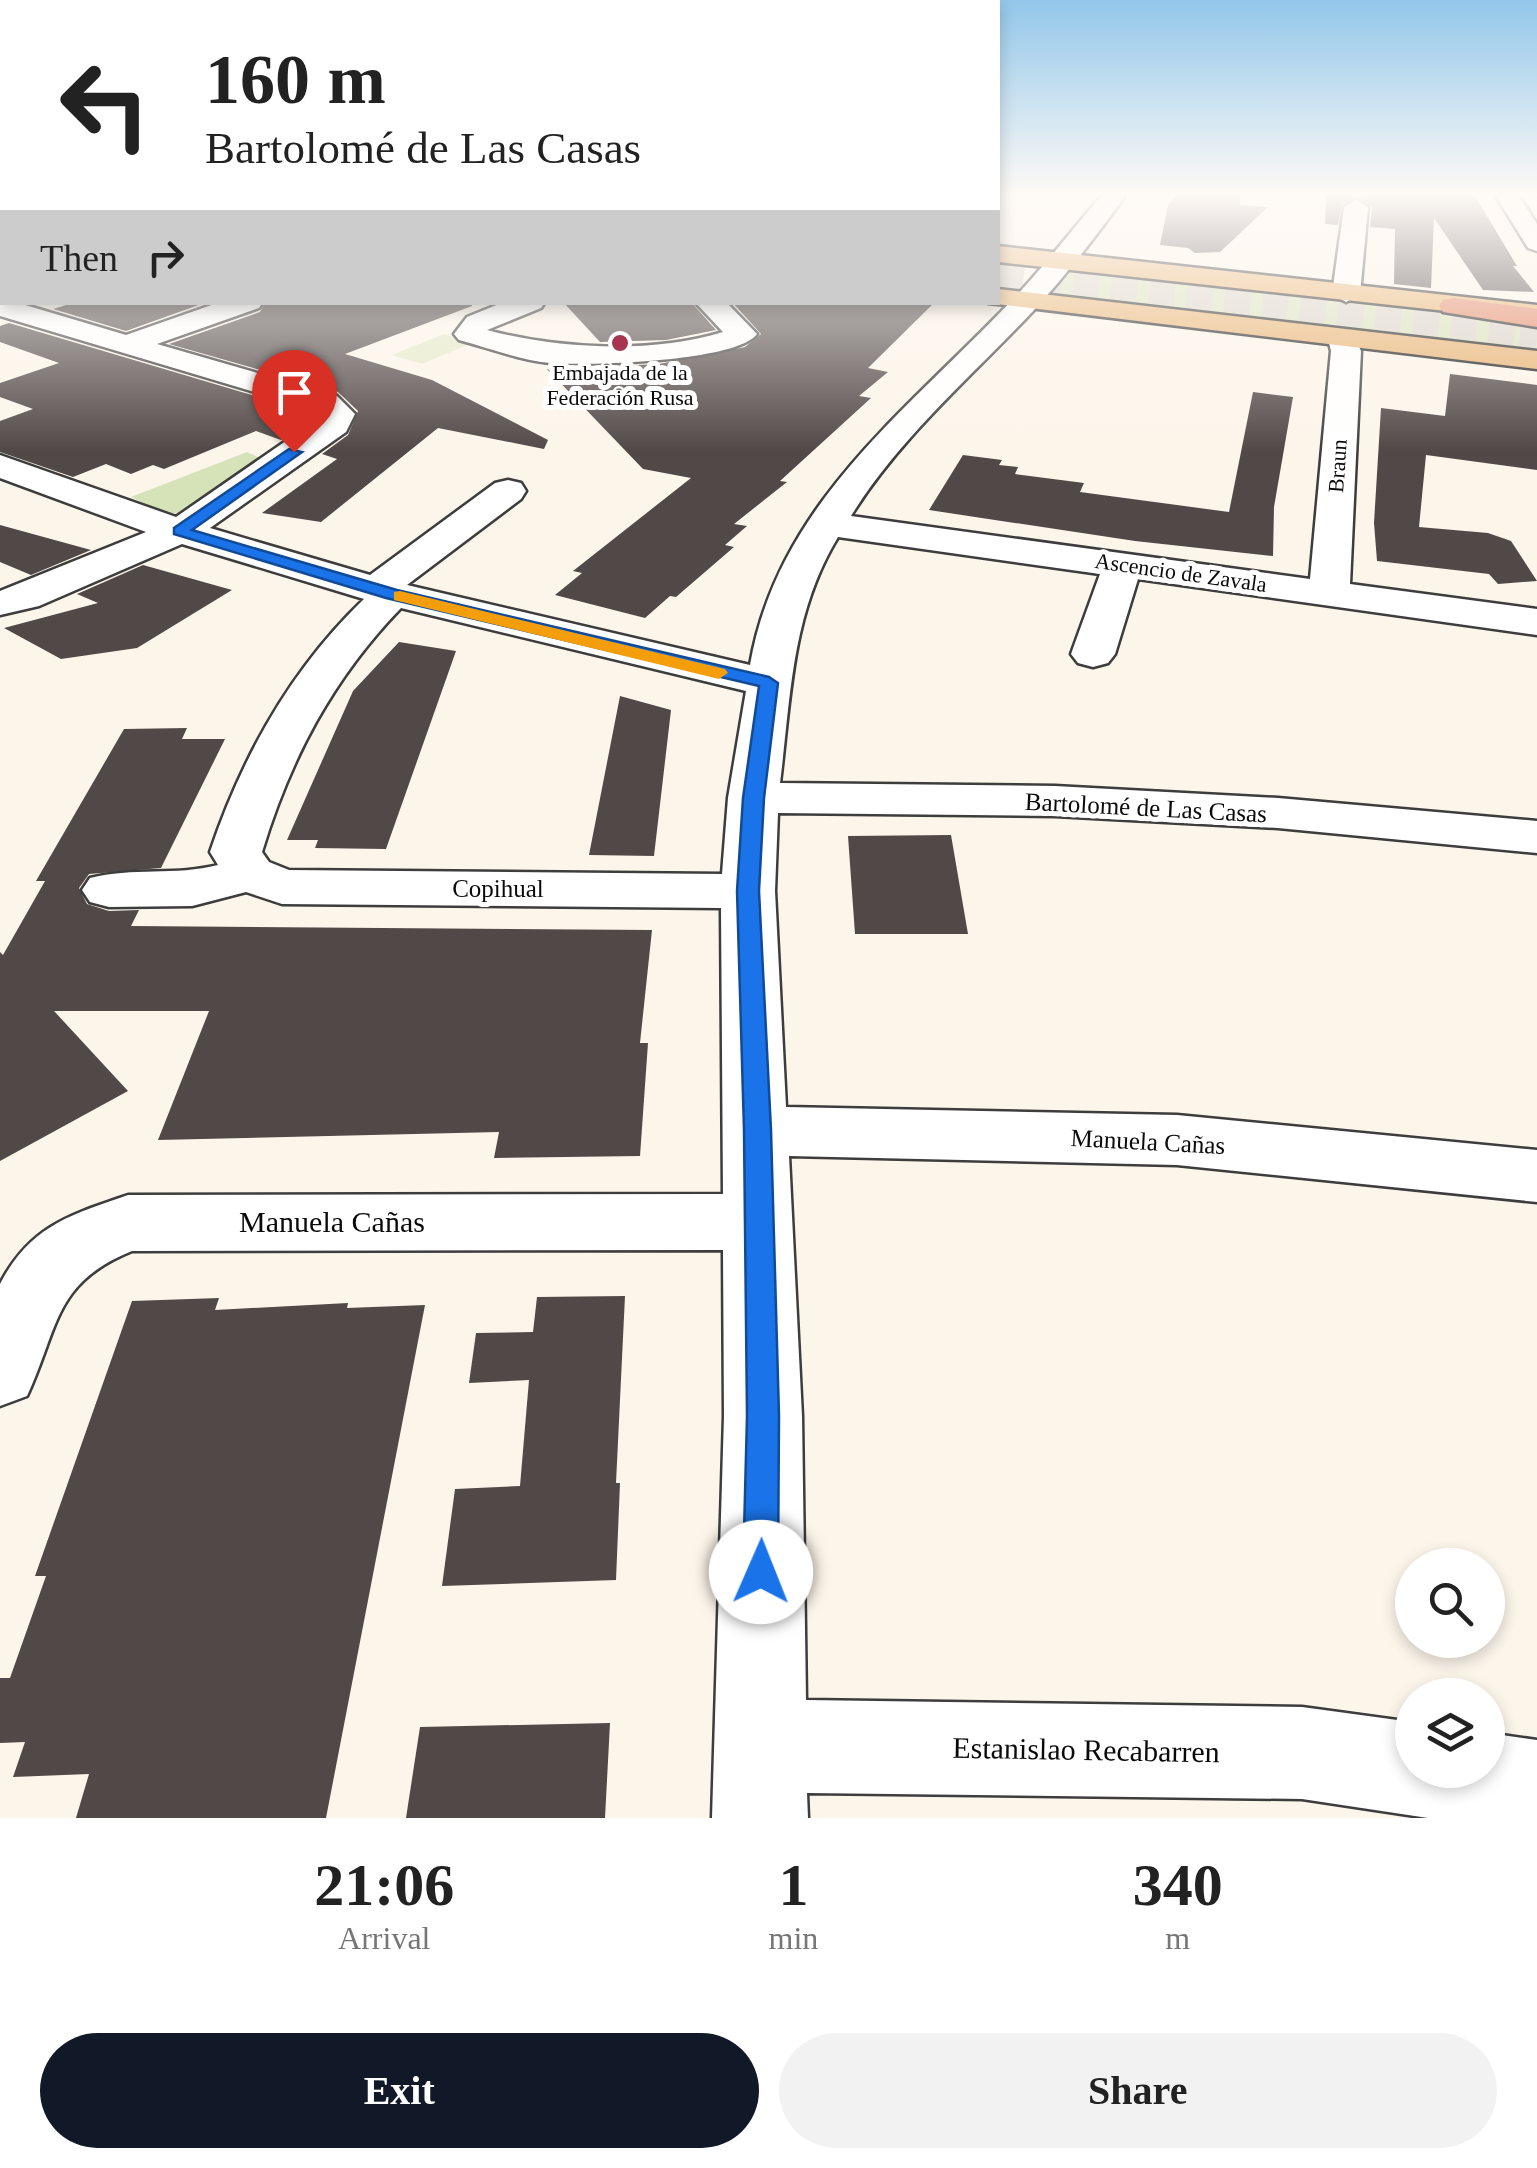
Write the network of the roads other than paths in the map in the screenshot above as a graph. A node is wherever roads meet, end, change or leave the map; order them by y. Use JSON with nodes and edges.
{"nodes":[{"id":1,"x":1037,"y":281,"type":"edge"},
{"id":2,"x":1229,"y":281,"type":"edge"},
{"id":3,"x":1348,"y":281,"type":"edge"},
{"id":4,"x":1346,"y":294,"type":"junction"},
{"id":5,"x":1012,"y":299,"type":"edge"},
{"id":6,"x":239,"y":305,"type":"edge"},
{"id":7,"x":523,"y":305,"type":"edge"},
{"id":8,"x":712,"y":305,"type":"edge"},
{"id":9,"x":1453,"y":306,"type":"joint"},
{"id":10,"x":0,"y":307,"type":"edge"},
{"id":11,"x":1537,"y":316,"type":"edge"},
{"id":12,"x":1343,"y":340,"type":"junction"},
{"id":13,"x":127,"y":344,"type":"junction"},
{"id":14,"x":1537,"y":360,"type":"edge"},
{"id":15,"x":0,"y":466,"type":"edge"},
{"id":16,"x":508,"y":491,"type":"dead end"},
{"id":17,"x":824,"y":524,"type":"junction"},
{"id":18,"x":180,"y":531,"type":"junction"},
{"id":19,"x":1123,"y":564,"type":"junction"},
{"id":20,"x":384,"y":592,"type":"junction"},
{"id":21,"x":1328,"y":592,"type":"junction"},
{"id":22,"x":0,"y":603,"type":"edge"},
{"id":23,"x":1537,"y":622,"type":"edge"},
{"id":24,"x":1094,"y":654,"type":"dead end"},
{"id":25,"x":769,"y":683,"type":"junction"},
{"id":26,"x":753,"y":798,"type":"junction"},
{"id":27,"x":1537,"y":837,"type":"edge"},
{"id":28,"x":250,"y":874,"type":"junction"},
{"id":29,"x":109,"y":890,"type":"dead end"},
{"id":30,"x":748,"y":891,"type":"junction"},
{"id":31,"x":758,"y":1130,"type":"junction"},
{"id":32,"x":1537,"y":1176,"type":"edge"},
{"id":33,"x":758,"y":1222,"type":"junction"},
{"id":34,"x":0,"y":1372,"type":"edge"},
{"id":35,"x":1395,"y":1767,"type":"edge"},
{"id":36,"x":759,"y":1782,"type":"edge"},
{"id":37,"x":1505,"y":1782,"type":"edge"},
{"id":38,"x":1537,"y":1787,"type":"edge"}],
"edges":[{"from":1,"to":5,"type":"street"},
{"from":2,"to":4,"type":"main road"},
{"from":3,"to":4,"type":"street"},
{"from":4,"to":9,"type":"main road"},
{"from":5,"to":12,"type":"main road"},
{"from":5,"to":17,"type":"street"},
{"from":6,"to":13,"type":"street"},
{"from":7,"to":8,"type":"street"},
{"from":9,"to":11,"type":"highway"},
{"from":10,"to":13,"type":"street"},
{"from":12,"to":14,"type":"main road"},
{"from":12,"to":21,"type":"street","name":"Braun"},
{"from":13,"to":18,"type":"street"},
{"from":15,"to":18,"type":"street"},
{"from":16,"to":20,"type":"street"},
{"from":17,"to":19,"type":"street","name":"Ascencio de Zavala"},
{"from":17,"to":25,"type":"street"},
{"from":18,"to":20,"type":"street"},
{"from":18,"to":22,"type":"street"},
{"from":19,"to":21,"type":"street","name":"Ascencio de Zavala"},
{"from":19,"to":24,"type":"street"},
{"from":20,"to":25,"type":"street"},
{"from":20,"to":28,"type":"street"},
{"from":21,"to":23,"type":"street","name":"Ascencio de Zavala"},
{"from":25,"to":26,"type":"street"},
{"from":26,"to":27,"type":"street","name":"Bartolomé de Las Casas"},
{"from":26,"to":30,"type":"street"},
{"from":28,"to":29,"type":"street","name":"Copihual"},
{"from":28,"to":30,"type":"street","name":"Copihual"},
{"from":30,"to":31,"type":"street"},
{"from":31,"to":32,"type":"street","name":"Manuela Cañas"},
{"from":31,"to":33,"type":"street"},
{"from":33,"to":34,"type":"street","name":"Manuela Cañas"},
{"from":33,"to":36,"type":"street"},
{"from":35,"to":36,"type":"street","name":"Estanislao Recabarren"},
{"from":37,"to":38,"type":"street"}]}
